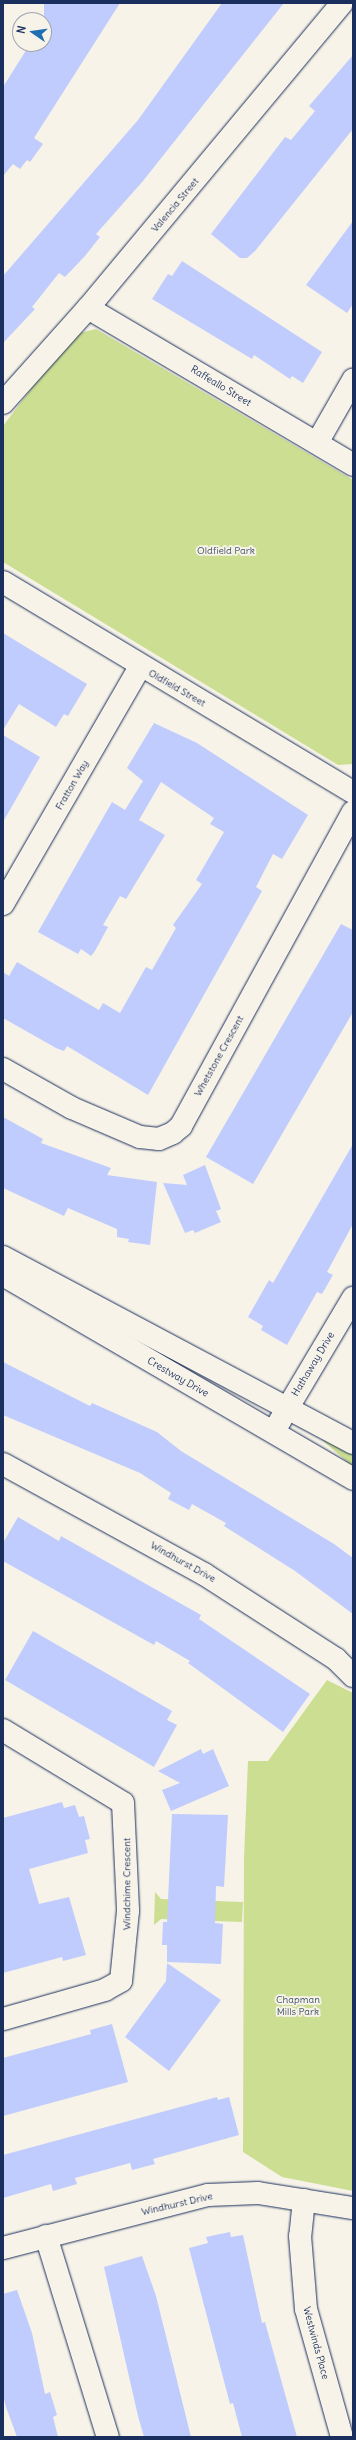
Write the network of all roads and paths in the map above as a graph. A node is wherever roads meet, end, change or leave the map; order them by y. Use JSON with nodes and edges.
{"nodes":[{"id":1,"x":342,"y":3,"type":"edge"},
{"id":2,"x":88,"y":308,"type":"junction"},
{"id":3,"x":353,"y":380,"type":"edge"},
{"id":4,"x":3,"y":403,"type":"edge"},
{"id":5,"x":317,"y":443,"type":"junction"},
{"id":6,"x":353,"y":465,"type":"edge"},
{"id":7,"x":3,"y":582,"type":"edge"},
{"id":8,"x":140,"y":667,"type":"junction"},
{"id":9,"x":353,"y":792,"type":"edge"},
{"id":10,"x":353,"y":812,"type":"edge"},
{"id":11,"x":3,"y":904,"type":"edge"},
{"id":12,"x":3,"y":1069,"type":"edge"},
{"id":13,"x":3,"y":1257,"type":"edge"},
{"id":14,"x":3,"y":1275,"type":"edge"},
{"id":15,"x":353,"y":1298,"type":"edge"},
{"id":16,"x":288,"y":1406,"type":"junction"},
{"id":17,"x":274,"y":1430,"type":"junction"},
{"id":18,"x":353,"y":1443,"type":"edge"},
{"id":19,"x":3,"y":1464,"type":"edge"},
{"id":20,"x":353,"y":1480,"type":"edge"},
{"id":21,"x":353,"y":1676,"type":"edge"},
{"id":22,"x":3,"y":1730,"type":"edge"},
{"id":23,"x":3,"y":2019,"type":"edge"},
{"id":24,"x":304,"y":2200,"type":"junction"},
{"id":25,"x":353,"y":2208,"type":"edge"},
{"id":26,"x":46,"y":2236,"type":"junction"},
{"id":27,"x":3,"y":2248,"type":"edge"},
{"id":28,"x":108,"y":2437,"type":"edge"},
{"id":29,"x":342,"y":2437,"type":"edge"}],
"edges":[{"from":1,"to":2,"type":"street","name":"Valencia Street"},
{"from":2,"to":4,"type":"street","name":"Valencia Street"},
{"from":2,"to":5,"type":"street","name":"Raffeallo Street"},
{"from":3,"to":5,"type":"street"},
{"from":5,"to":6,"type":"street","name":"Raffeallo Street"},
{"from":7,"to":8,"type":"street","name":"Oldfield Street"},
{"from":8,"to":9,"type":"street","name":"Oldfield Street"},
{"from":8,"to":11,"type":"street","name":"Fratton Way"},
{"from":10,"to":12,"type":"street","name":"Whetstone Crescent"},
{"from":13,"to":16,"type":"street"},
{"from":14,"to":17,"type":"street","name":"Crestway Drive"},
{"from":15,"to":16,"type":"street","name":"Hathaway Drive"},
{"from":16,"to":17,"type":"street","name":"Hathaway Drive"},
{"from":16,"to":18,"type":"street"},
{"from":17,"to":20,"type":"street","name":"Crestway Drive"},
{"from":19,"to":21,"type":"street","name":"Windhurst Drive"},
{"from":22,"to":23,"type":"street","name":"Windchime Crescent"},
{"from":24,"to":25,"type":"street","name":"Windhurst Drive"},
{"from":24,"to":26,"type":"street","name":"Windhurst Drive"},
{"from":24,"to":29,"type":"street","name":"Westwinds Place"},
{"from":26,"to":27,"type":"street","name":"Windhurst Drive"},
{"from":26,"to":28,"type":"street"}]}
